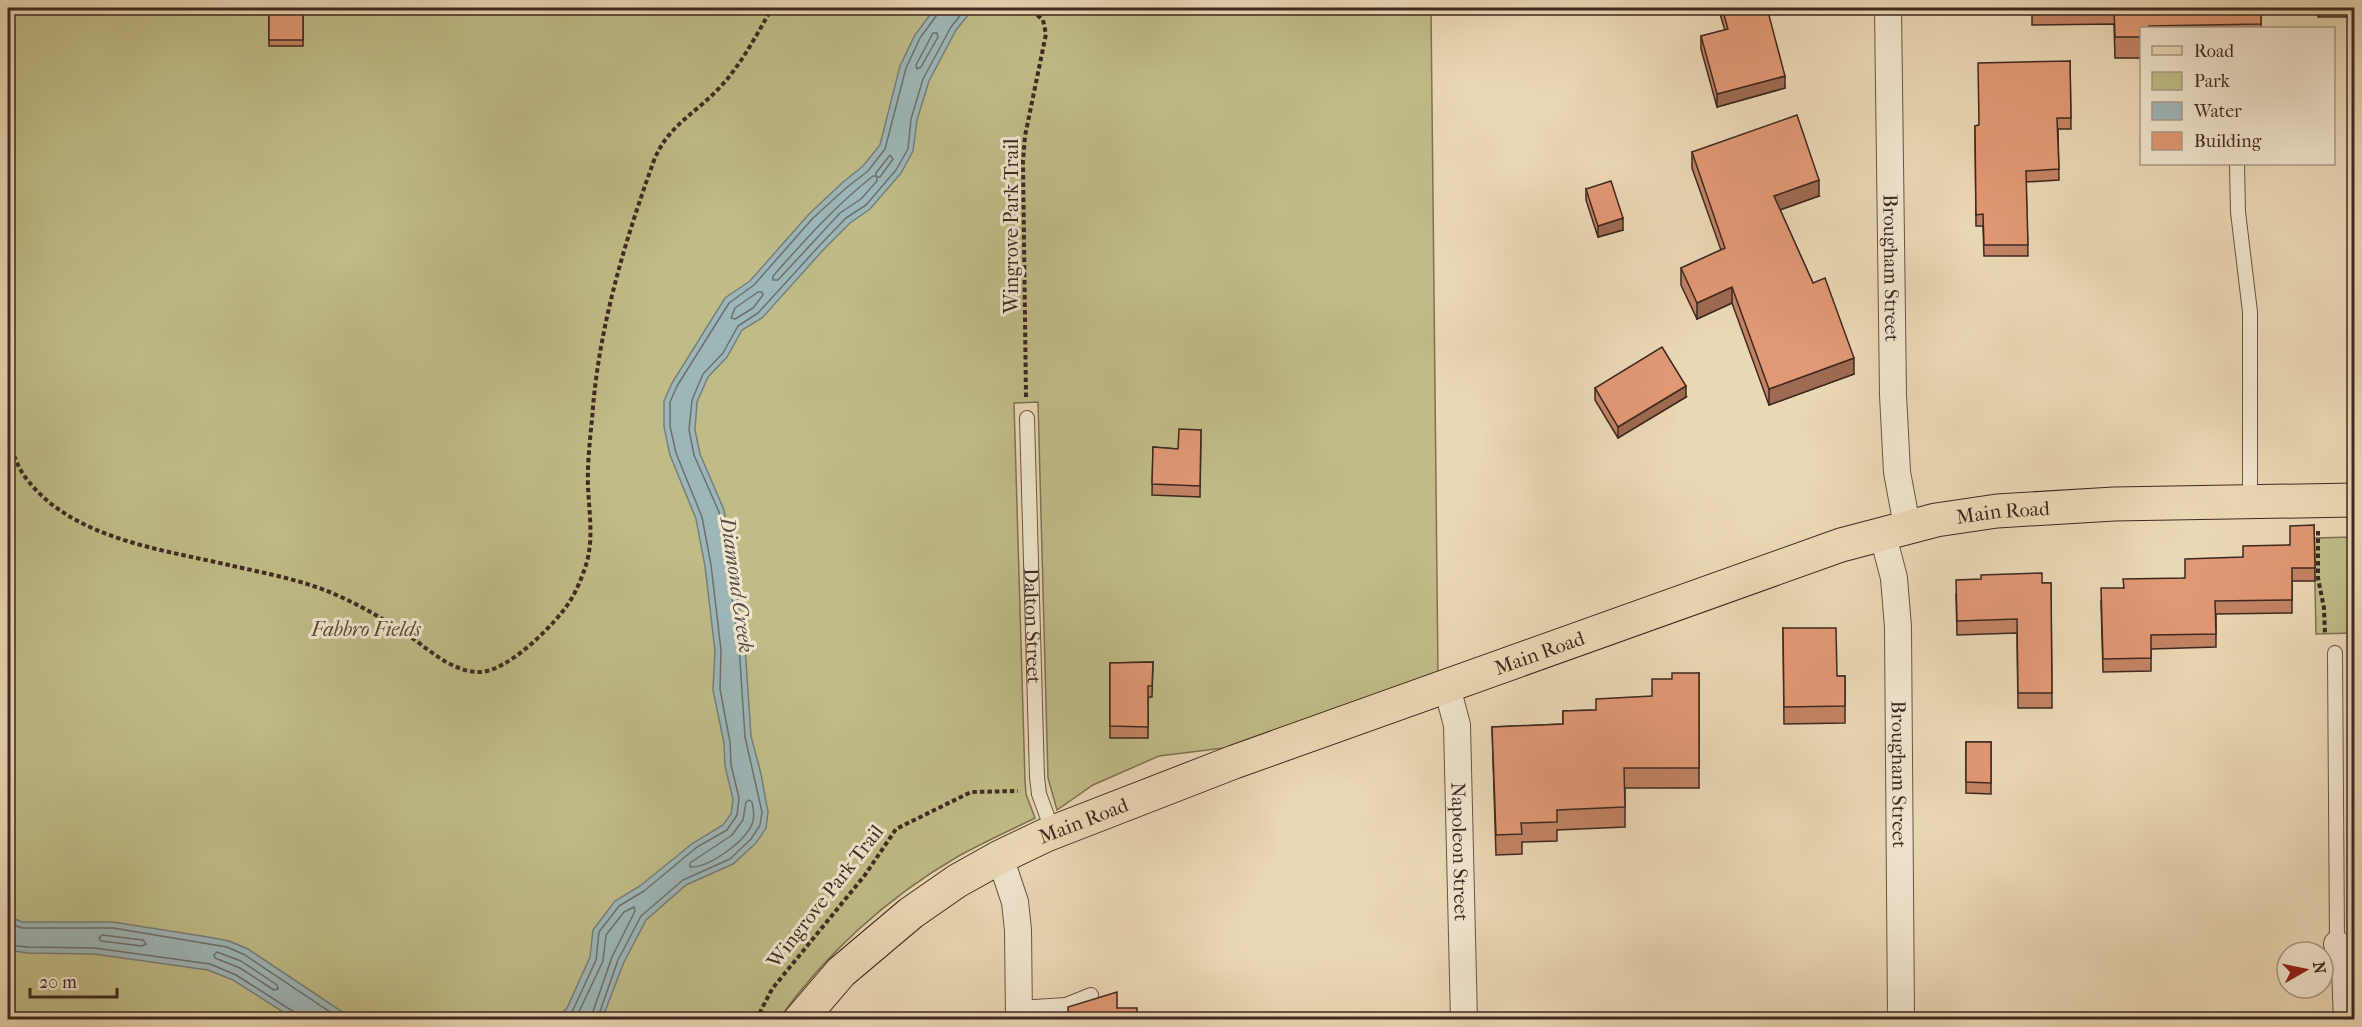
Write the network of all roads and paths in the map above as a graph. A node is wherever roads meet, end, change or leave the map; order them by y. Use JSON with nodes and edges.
{"nodes":[{"id":1,"x":772,"y":8,"type":"edge"},
{"id":2,"x":1029,"y":8,"type":"edge"},
{"id":3,"x":1888,"y":8,"type":"edge"},
{"id":4,"x":2237,"y":165,"type":"edge"},
{"id":5,"x":1027,"y":418,"type":"joint"},
{"id":6,"x":8,"y":434,"type":"edge"},
{"id":7,"x":2355,"y":500,"type":"edge"},
{"id":8,"x":2250,"y":501,"type":"junction"},
{"id":9,"x":2318,"y":501,"type":"junction"},
{"id":10,"x":1895,"y":529,"type":"junction"},
{"id":11,"x":2335,"y":653,"type":"joint"},
{"id":12,"x":1447,"y":687,"type":"junction"},
{"id":13,"x":1038,"y":794,"type":"junction"},
{"id":14,"x":1053,"y":832,"type":"junction"},
{"id":15,"x":1000,"y":857,"type":"junction"},
{"id":16,"x":2337,"y":944,"type":"joint"},
{"id":17,"x":1091,"y":995,"type":"dead end"},
{"id":18,"x":1019,"y":1014,"type":"edge"},
{"id":19,"x":756,"y":1020,"type":"edge"},
{"id":20,"x":800,"y":1020,"type":"edge"},
{"id":21,"x":1464,"y":1020,"type":"edge"},
{"id":22,"x":1901,"y":1020,"type":"edge"},
{"id":23,"x":2347,"y":1020,"type":"edge"}],
"edges":[{"from":1,"to":6,"type":"path"},
{"from":2,"to":5,"type":"path","name":"Wingrove Park Trail"},
{"from":3,"to":10,"type":"street","name":"Brougham Street"},
{"from":4,"to":8,"type":"lane"},
{"from":5,"to":13,"type":"lane","name":"Dalton Street"},
{"from":7,"to":9,"type":"main road","name":"Main Road"},
{"from":8,"to":9,"type":"main road","name":"Main Road"},
{"from":8,"to":10,"type":"main road","name":"Main Road"},
{"from":9,"to":11,"type":"path"},
{"from":10,"to":12,"type":"main road","name":"Main Road"},
{"from":10,"to":22,"type":"street","name":"Brougham Street"},
{"from":11,"to":16,"type":"lane"},
{"from":12,"to":14,"type":"main road","name":"Main Road"},
{"from":12,"to":21,"type":"street","name":"Napoleon Street"},
{"from":13,"to":14,"type":"lane","name":"Dalton Street"},
{"from":13,"to":19,"type":"path","name":"Wingrove Park Trail"},
{"from":14,"to":15,"type":"main road","name":"Main Road"},
{"from":15,"to":18,"type":"street"},
{"from":15,"to":20,"type":"main road","name":"Main Road"},
{"from":16,"to":23,"type":"street"},
{"from":17,"to":18,"type":"lane"}]}
